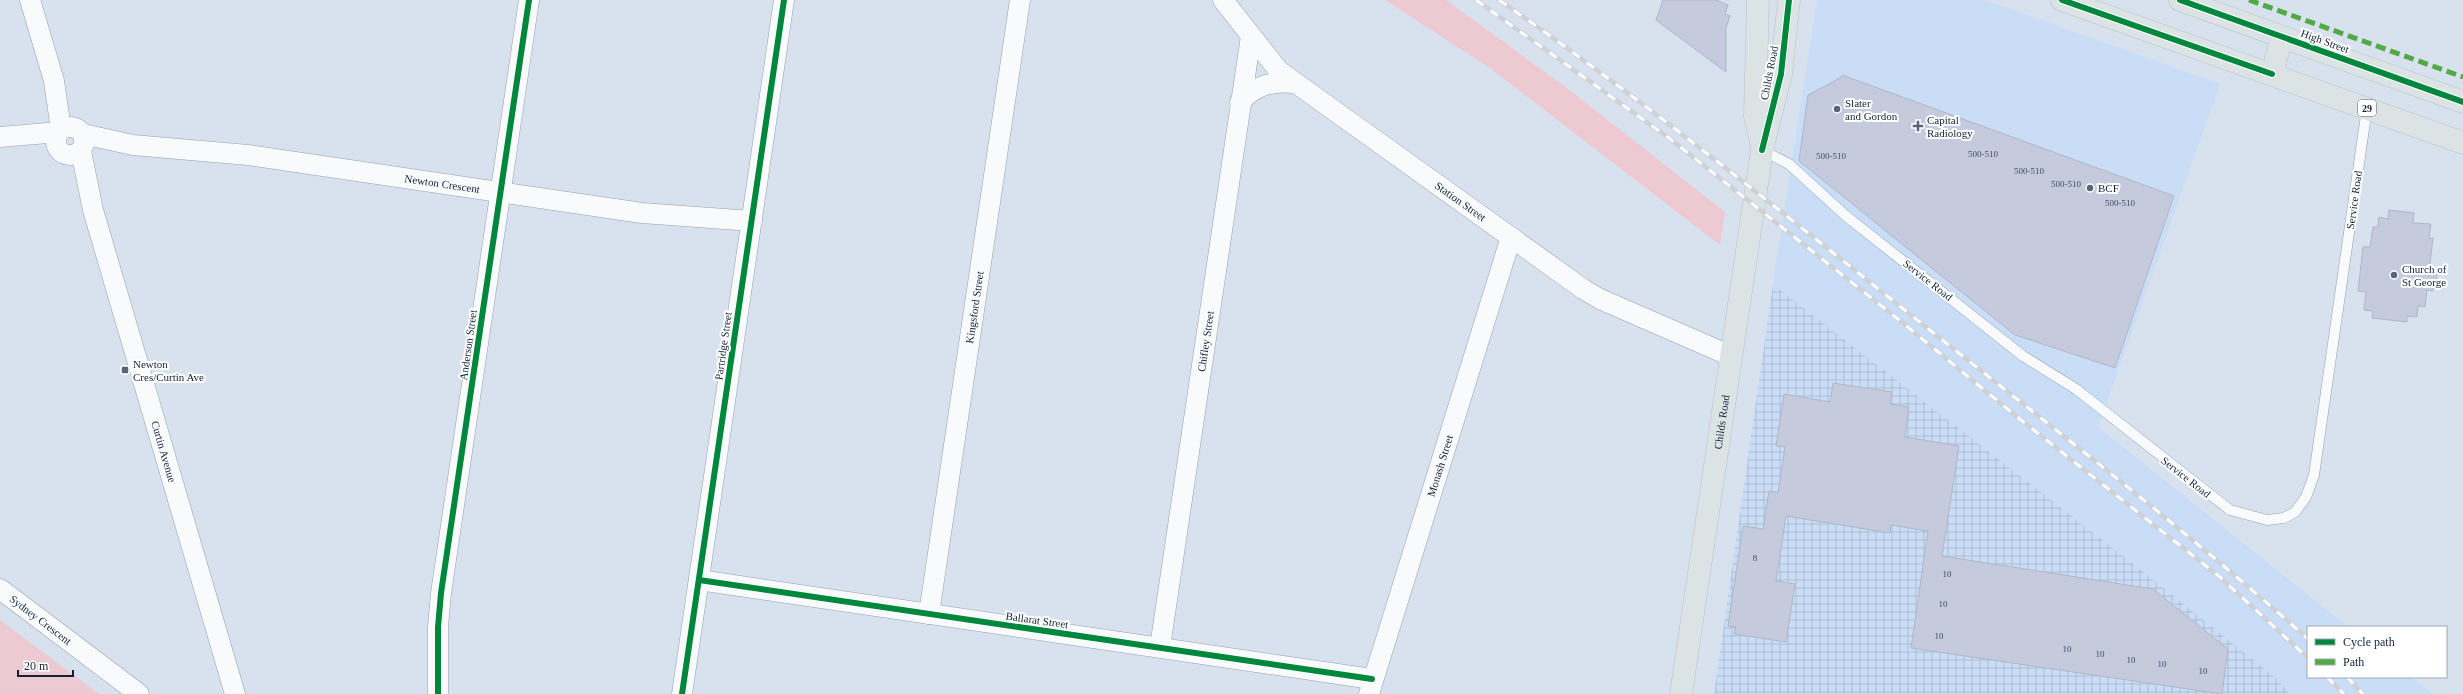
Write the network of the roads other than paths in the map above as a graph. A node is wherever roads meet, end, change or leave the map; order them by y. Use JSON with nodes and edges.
{"nodes":[{"id":1,"x":30,"y":0,"type":"edge"},
{"id":2,"x":529,"y":0,"type":"edge"},
{"id":3,"x":784,"y":0,"type":"edge"},
{"id":4,"x":1020,"y":0,"type":"edge"},
{"id":5,"x":1223,"y":0,"type":"edge"},
{"id":6,"x":1758,"y":0,"type":"edge"},
{"id":7,"x":1789,"y":0,"type":"edge"},
{"id":8,"x":2062,"y":0,"type":"edge"},
{"id":9,"x":2180,"y":0,"type":"edge"},
{"id":10,"x":1251,"y":36,"type":"junction"},
{"id":11,"x":2282,"y":37,"type":"junction"},
{"id":12,"x":2272,"y":74,"type":"junction"},
{"id":13,"x":1294,"y":83,"type":"junction"},
{"id":14,"x":1240,"y":102,"type":"junction"},
{"id":15,"x":2463,"y":102,"type":"edge"},
{"id":16,"x":2367,"y":108,"type":"junction"},
{"id":17,"x":3,"y":137,"type":"edge"},
{"id":18,"x":71,"y":141,"type":"junction"},
{"id":19,"x":2463,"y":143,"type":"edge"},
{"id":20,"x":1762,"y":150,"type":"junction"},
{"id":21,"x":501,"y":192,"type":"junction"},
{"id":22,"x":752,"y":221,"type":"junction"},
{"id":23,"x":1511,"y":237,"type":"junction"},
{"id":24,"x":1731,"y":356,"type":"junction"},
{"id":25,"x":699,"y":580,"type":"junction"},
{"id":26,"x":0,"y":589,"type":"edge"},
{"id":27,"x":929,"y":614,"type":"junction"},
{"id":28,"x":1160,"y":647,"type":"junction"},
{"id":29,"x":1370,"y":687,"type":"edge"},
{"id":30,"x":139,"y":694,"type":"edge"},
{"id":31,"x":236,"y":694,"type":"edge"},
{"id":32,"x":438,"y":694,"type":"edge"},
{"id":33,"x":682,"y":694,"type":"edge"},
{"id":34,"x":1680,"y":694,"type":"edge"}],
"edges":[{"from":1,"to":18,"type":"street","name":"Curtin Avenue"},
{"from":2,"to":21,"type":"street","name":"Anderson Street"},
{"from":3,"to":22,"type":"street","name":"Partridge Street"},
{"from":4,"to":27,"type":"street","name":"Kingsford Street"},
{"from":5,"to":10,"type":"street","name":"Station Street"},
{"from":6,"to":20,"type":"main road","name":"Childs Road"},
{"from":7,"to":20,"type":"main road","name":"Childs Road"},
{"from":8,"to":12,"type":"main road","number":"29"},
{"from":9,"to":11,"type":"main road","name":"High Street"},
{"from":10,"to":13,"type":"street","name":"Station Street"},
{"from":10,"to":14,"type":"street","name":"Chifley Street"},
{"from":11,"to":12,"type":"main road"},
{"from":11,"to":15,"type":"main road","name":"High Street"},
{"from":12,"to":16,"type":"main road","number":"29"},
{"from":13,"to":14,"type":"street"},
{"from":13,"to":23,"type":"street","name":"Station Street"},
{"from":14,"to":28,"type":"street","name":"Chifley Street"},
{"from":16,"to":19,"type":"main road","number":"29"},
{"from":16,"to":20,"type":"lane","name":"Service Road"},
{"from":17,"to":18,"type":"street","name":"Newton Crescent"},
{"from":18,"to":21,"type":"street","name":"Newton Crescent"},
{"from":18,"to":31,"type":"street","name":"Curtin Avenue"},
{"from":20,"to":24,"type":"main road","name":"Childs Road"},
{"from":21,"to":22,"type":"street","name":"Newton Crescent"},
{"from":21,"to":32,"type":"street","name":"Anderson Street"},
{"from":22,"to":25,"type":"street","name":"Partridge Street"},
{"from":23,"to":24,"type":"street","name":"Station Street"},
{"from":23,"to":29,"type":"street","name":"Monash Street"},
{"from":24,"to":34,"type":"main road","name":"Childs Road"},
{"from":25,"to":27,"type":"street","name":"Ballarat Street"},
{"from":25,"to":33,"type":"street","name":"Partridge Street"},
{"from":26,"to":30,"type":"street","name":"Sydney Crescent"},
{"from":27,"to":28,"type":"street","name":"Ballarat Street"},
{"from":28,"to":29,"type":"street","name":"Ballarat Street"}]}
